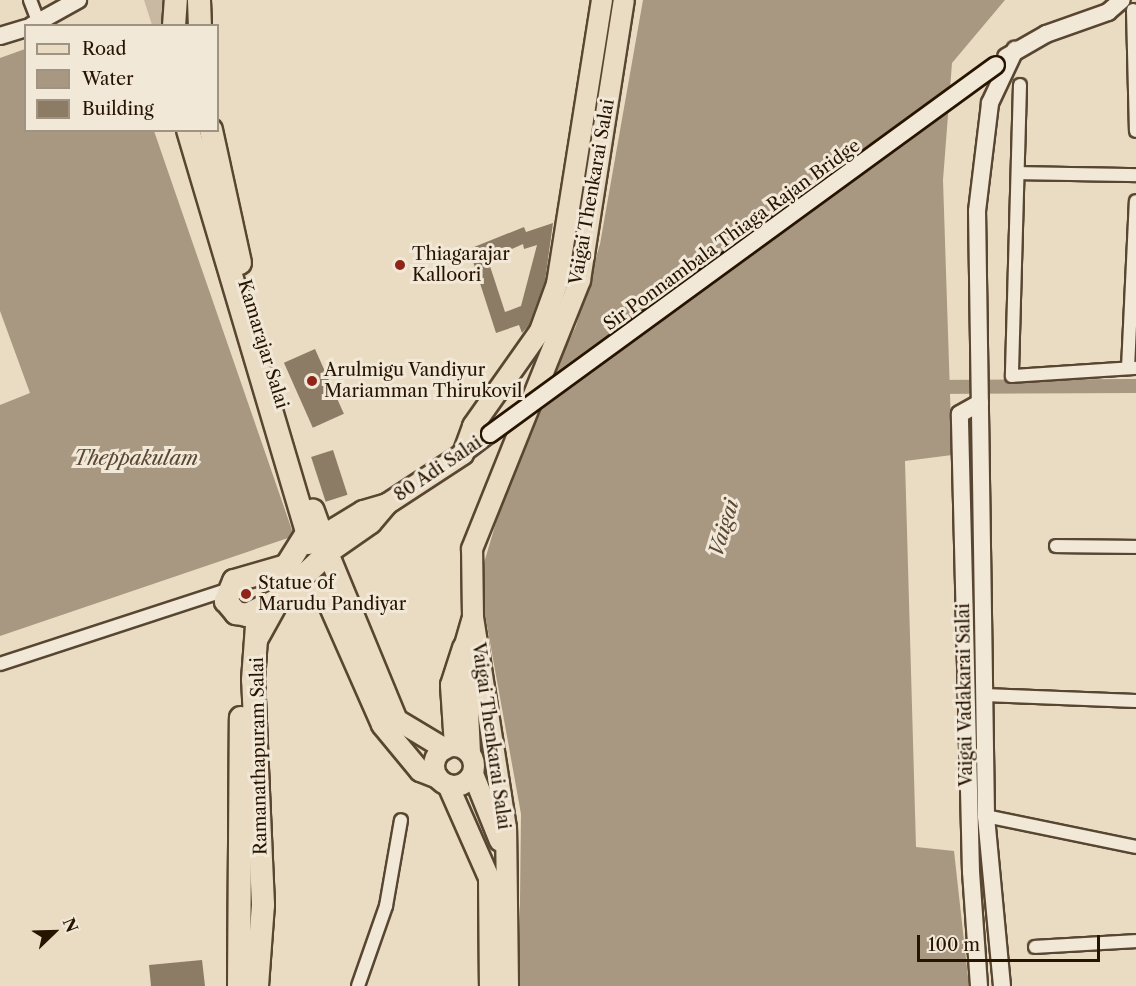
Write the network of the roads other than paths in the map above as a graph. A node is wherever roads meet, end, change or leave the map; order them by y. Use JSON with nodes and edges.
{"nodes":[{"id":1,"x":30,"y":0,"type":"edge"},
{"id":2,"x":78,"y":0,"type":"edge"},
{"id":3,"x":176,"y":0,"type":"edge"},
{"id":4,"x":199,"y":0,"type":"edge"},
{"id":5,"x":602,"y":0,"type":"edge"},
{"id":6,"x":624,"y":0,"type":"edge"},
{"id":7,"x":1127,"y":5,"type":"edge"},
{"id":8,"x":32,"y":24,"type":"edge"},
{"id":9,"x":34,"y":24,"type":"edge"},
{"id":10,"x":174,"y":24,"type":"edge"},
{"id":11,"x":200,"y":24,"type":"edge"},
{"id":12,"x":24,"y":28,"type":"edge"},
{"id":13,"x":0,"y":36,"type":"edge"},
{"id":14,"x":1015,"y":50,"type":"junction"},
{"id":15,"x":1020,"y":84,"type":"dead end"},
{"id":16,"x":1136,"y":131,"type":"edge"},
{"id":17,"x":189,"y":132,"type":"edge"},
{"id":18,"x":211,"y":132,"type":"edge"},
{"id":19,"x":1019,"y":173,"type":"junction"},
{"id":20,"x":1136,"y":175,"type":"edge"},
{"id":21,"x":1136,"y":201,"type":"edge"},
{"id":22,"x":1132,"y":368,"type":"edge"},
{"id":23,"x":981,"y":390,"type":"junction"},
{"id":24,"x":490,"y":434,"type":"joint"},
{"id":25,"x":464,"y":454,"type":"junction"},
{"id":26,"x":325,"y":545,"type":"junction"},
{"id":27,"x":1056,"y":546,"type":"dead end"},
{"id":28,"x":1136,"y":547,"type":"edge"},
{"id":29,"x":302,"y":549,"type":"junction"},
{"id":30,"x":227,"y":590,"type":"junction"},
{"id":31,"x":259,"y":608,"type":"junction"},
{"id":32,"x":473,"y":617,"type":"junction"},
{"id":33,"x":0,"y":664,"type":"edge"},
{"id":34,"x":984,"y":695,"type":"junction"},
{"id":35,"x":1136,"y":702,"type":"edge"},
{"id":36,"x":457,"y":749,"type":"junction"},
{"id":37,"x":473,"y":774,"type":"junction"},
{"id":38,"x":443,"y":781,"type":"junction"},
{"id":39,"x":978,"y":814,"type":"junction"},
{"id":40,"x":401,"y":820,"type":"dead end"},
{"id":41,"x":1136,"y":847,"type":"edge"},
{"id":42,"x":505,"y":855,"type":"junction"},
{"id":43,"x":1136,"y":941,"type":"edge"},
{"id":44,"x":1035,"y":947,"type":"dead end"},
{"id":45,"x":239,"y":986,"type":"edge"},
{"id":46,"x":257,"y":986,"type":"edge"},
{"id":47,"x":358,"y":986,"type":"edge"},
{"id":48,"x":490,"y":986,"type":"edge"},
{"id":49,"x":508,"y":986,"type":"edge"},
{"id":50,"x":979,"y":986,"type":"edge"},
{"id":51,"x":1002,"y":986,"type":"edge"}],
"edges":[{"from":1,"to":8,"type":"street"},
{"from":2,"to":9,"type":"street"},
{"from":3,"to":10,"type":"highway"},
{"from":4,"to":11,"type":"highway"},
{"from":5,"to":25,"type":"main road","name":"Vaigai Thenkarai Salai"},
{"from":6,"to":32,"type":"main road","name":"Vaigai Thenkarai Salai"},
{"from":7,"to":14,"type":"street"},
{"from":7,"to":16,"type":"street"},
{"from":12,"to":13,"type":"street"},
{"from":14,"to":23,"type":"street","name":"Vaigai Vadakarai Salai"},
{"from":14,"to":24,"type":"street","name":"Sir Ponnambala Thiaga Rajan Bridge","bridge":true},
{"from":15,"to":19,"type":"street"},
{"from":17,"to":29,"type":"highway","name":"Kamarajar Salai"},
{"from":18,"to":26,"type":"highway","name":"Kamarajar Salai"},
{"from":19,"to":20,"type":"street"},
{"from":19,"to":22,"type":"street"},
{"from":21,"to":22,"type":"street"},
{"from":23,"to":34,"type":"street","name":"Vaigai Vadakarai Salai"},
{"from":23,"to":39,"type":"street"},
{"from":24,"to":25,"type":"street","name":"80 Adi Salai"},
{"from":25,"to":26,"type":"main road","name":"80 Adi Salai"},
{"from":26,"to":29,"type":"main road","name":"80 Adi Salai"},
{"from":26,"to":31,"type":"highway"},
{"from":26,"to":36,"type":"main road"},
{"from":27,"to":28,"type":"street"},
{"from":29,"to":30,"type":"highway"},
{"from":30,"to":31,"type":"highway"},
{"from":30,"to":33,"type":"street"},
{"from":31,"to":38,"type":"main road"},
{"from":31,"to":45,"type":"highway","name":"Ramanathapuram Salai"},
{"from":31,"to":46,"type":"highway","name":"Ramanathapuram Salai"},
{"from":32,"to":36,"type":"main road","name":"Vaigai Thenkarai Salai"},
{"from":32,"to":42,"type":"main road","name":"Vaigai Thenkarai Salai"},
{"from":34,"to":35,"type":"street"},
{"from":34,"to":39,"type":"street","name":"Vaigai Vadakarai Salai"},
{"from":36,"to":37,"type":"main road","name":"Vaigai Thenkarai Salai"},
{"from":36,"to":38,"type":"main road"},
{"from":37,"to":38,"type":"main road"},
{"from":37,"to":42,"type":"main road","name":"Vaigai Thenkarai Salai"},
{"from":38,"to":48,"type":"main road","name":"Vaigai Thenkarai Salai"},
{"from":39,"to":41,"type":"street"},
{"from":39,"to":50,"type":"street","name":"Vaigai Vadakarai Salai"},
{"from":39,"to":51,"type":"street","name":"Vaigai Vadakarai Salai"},
{"from":40,"to":47,"type":"street"},
{"from":42,"to":49,"type":"main road","name":"Vaigai Thenkarai Salai"},
{"from":43,"to":44,"type":"street"}]}
